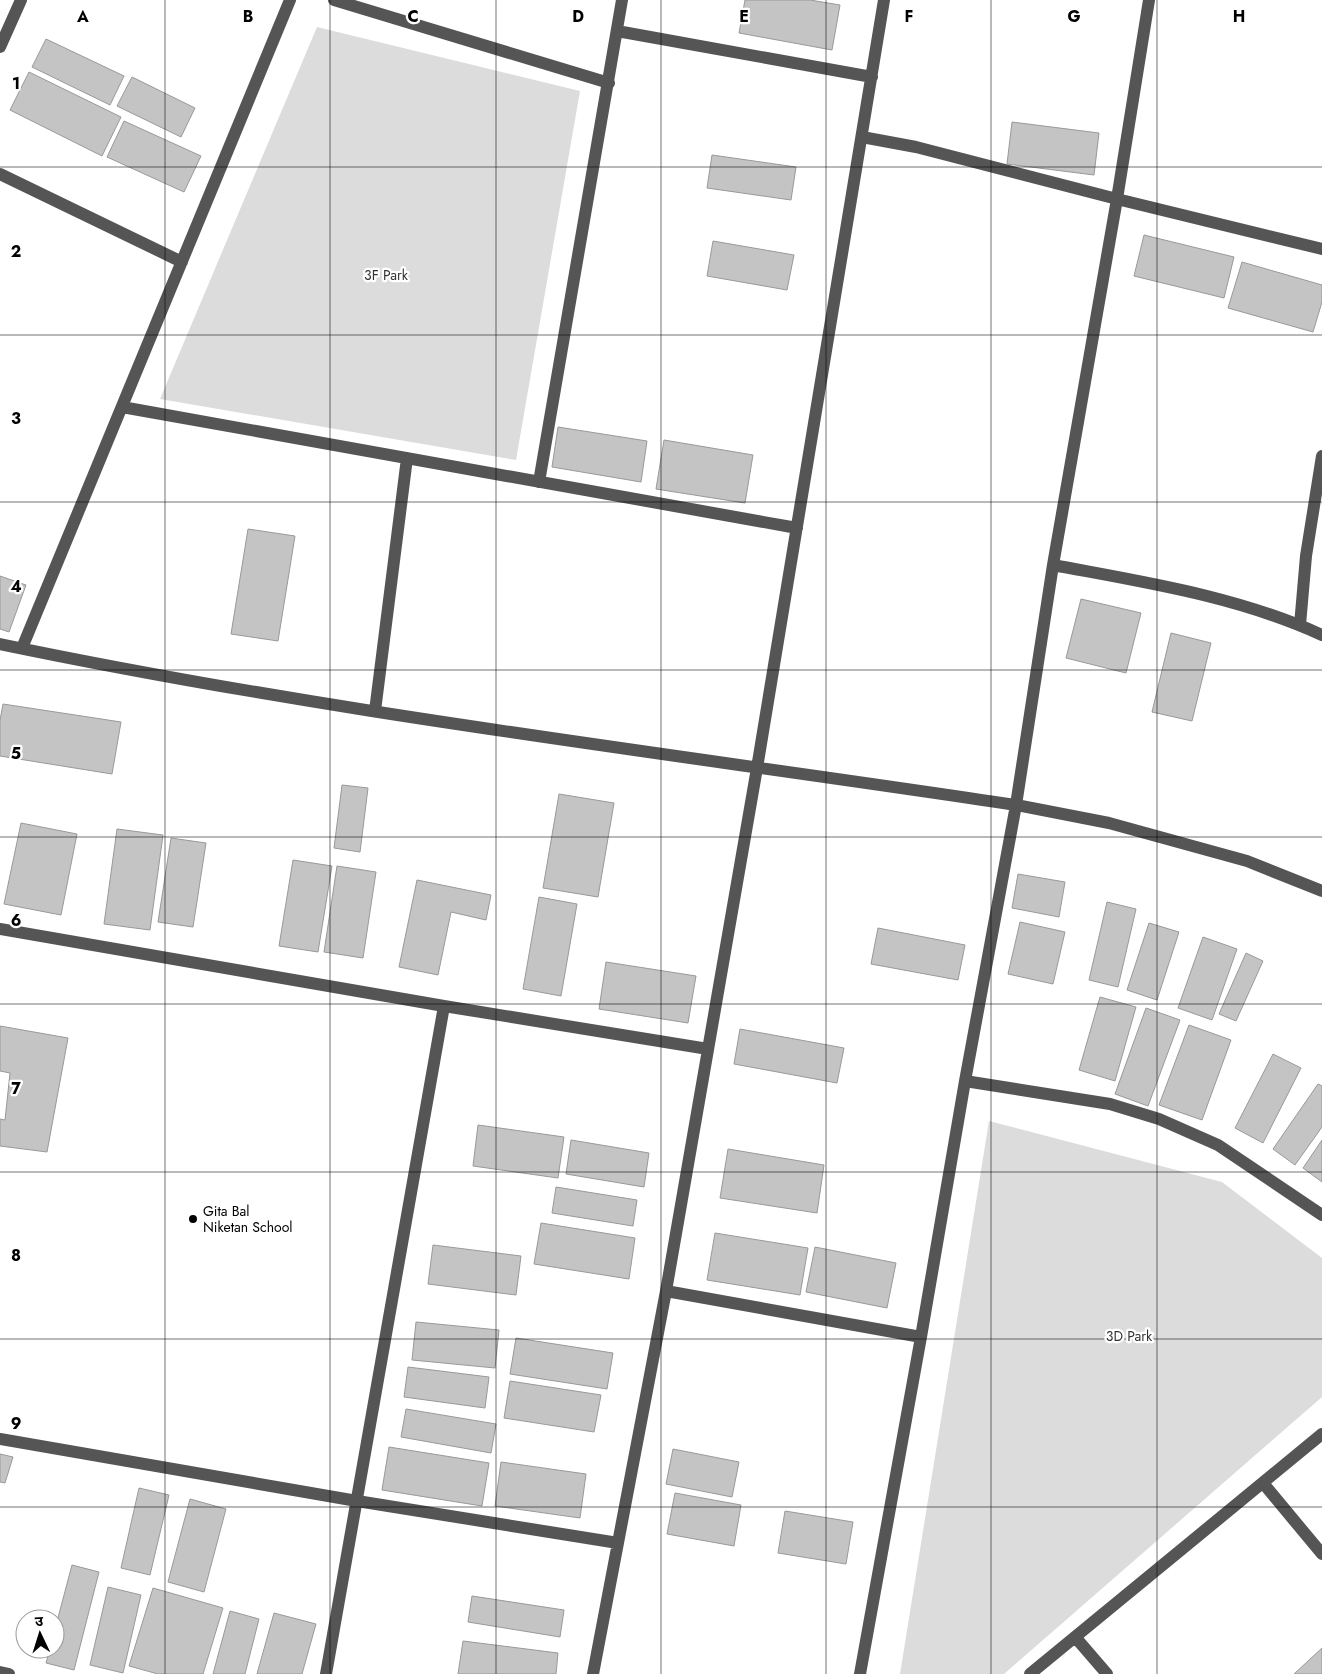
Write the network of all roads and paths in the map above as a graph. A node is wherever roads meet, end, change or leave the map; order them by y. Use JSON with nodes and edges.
{"nodes":[{"id":1,"x":21,"y":0,"type":"edge"},
{"id":2,"x":290,"y":0,"type":"edge"},
{"id":3,"x":334,"y":0,"type":"edge"},
{"id":4,"x":622,"y":0,"type":"edge"},
{"id":5,"x":884,"y":0,"type":"edge"},
{"id":6,"x":1149,"y":0,"type":"edge"},
{"id":7,"x":618,"y":31,"type":"junction"},
{"id":8,"x":0,"y":47,"type":"edge"},
{"id":9,"x":872,"y":77,"type":"junction"},
{"id":10,"x":609,"y":83,"type":"junction"},
{"id":11,"x":862,"y":137,"type":"junction"},
{"id":12,"x":0,"y":174,"type":"edge"},
{"id":13,"x":1118,"y":200,"type":"junction"},
{"id":14,"x":1322,"y":249,"type":"edge"},
{"id":15,"x":182,"y":262,"type":"junction"},
{"id":16,"x":122,"y":407,"type":"junction"},
{"id":17,"x":1322,"y":456,"type":"edge"},
{"id":18,"x":407,"y":458,"type":"junction"},
{"id":19,"x":539,"y":482,"type":"junction"},
{"id":20,"x":797,"y":528,"type":"junction"},
{"id":21,"x":1052,"y":565,"type":"junction"},
{"id":22,"x":1300,"y":625,"type":"junction"},
{"id":23,"x":1322,"y":635,"type":"edge"},
{"id":24,"x":0,"y":644,"type":"edge"},
{"id":25,"x":22,"y":648,"type":"junction"},
{"id":26,"x":376,"y":711,"type":"junction"},
{"id":27,"x":757,"y":768,"type":"junction"},
{"id":28,"x":1016,"y":805,"type":"junction"},
{"id":29,"x":1322,"y":892,"type":"edge"},
{"id":30,"x":0,"y":928,"type":"edge"},
{"id":31,"x":444,"y":1006,"type":"junction"},
{"id":32,"x":708,"y":1050,"type":"junction"},
{"id":33,"x":965,"y":1081,"type":"junction"},
{"id":34,"x":1322,"y":1215,"type":"edge"},
{"id":35,"x":666,"y":1291,"type":"junction"},
{"id":36,"x":921,"y":1337,"type":"junction"},
{"id":37,"x":1322,"y":1434,"type":"edge"},
{"id":38,"x":0,"y":1439,"type":"edge"},
{"id":39,"x":1263,"y":1483,"type":"junction"},
{"id":40,"x":357,"y":1501,"type":"junction"},
{"id":41,"x":618,"y":1543,"type":"junction"},
{"id":42,"x":1322,"y":1554,"type":"edge"},
{"id":43,"x":1076,"y":1638,"type":"junction"},
{"id":44,"x":0,"y":1672,"type":"edge"},
{"id":45,"x":9,"y":1674,"type":"edge"},
{"id":46,"x":326,"y":1674,"type":"edge"},
{"id":47,"x":593,"y":1674,"type":"edge"},
{"id":48,"x":860,"y":1674,"type":"edge"},
{"id":49,"x":1030,"y":1674,"type":"edge"},
{"id":50,"x":1107,"y":1674,"type":"edge"}],
"edges":[{"from":1,"to":8,"type":"street"},
{"from":2,"to":15,"type":"street"},
{"from":3,"to":10,"type":"street"},
{"from":4,"to":7,"type":"street"},
{"from":5,"to":9,"type":"street"},
{"from":6,"to":13,"type":"street"},
{"from":7,"to":9,"type":"street"},
{"from":7,"to":10,"type":"street"},
{"from":9,"to":11,"type":"street"},
{"from":10,"to":19,"type":"street"},
{"from":11,"to":13,"type":"street"},
{"from":11,"to":20,"type":"street"},
{"from":12,"to":15,"type":"street"},
{"from":13,"to":14,"type":"street"},
{"from":13,"to":21,"type":"street"},
{"from":15,"to":16,"type":"street"},
{"from":16,"to":18,"type":"street"},
{"from":16,"to":25,"type":"street"},
{"from":17,"to":22,"type":"street"},
{"from":18,"to":19,"type":"street"},
{"from":18,"to":26,"type":"street"},
{"from":19,"to":20,"type":"street"},
{"from":20,"to":27,"type":"street"},
{"from":21,"to":22,"type":"street"},
{"from":21,"to":28,"type":"street"},
{"from":22,"to":23,"type":"street"},
{"from":24,"to":25,"type":"street"},
{"from":25,"to":26,"type":"street"},
{"from":26,"to":27,"type":"street"},
{"from":27,"to":28,"type":"street"},
{"from":27,"to":32,"type":"street"},
{"from":28,"to":29,"type":"street"},
{"from":28,"to":33,"type":"street"},
{"from":30,"to":31,"type":"street"},
{"from":31,"to":32,"type":"street"},
{"from":31,"to":40,"type":"street"},
{"from":32,"to":35,"type":"street"},
{"from":33,"to":34,"type":"street"},
{"from":33,"to":36,"type":"street"},
{"from":35,"to":36,"type":"street"},
{"from":35,"to":41,"type":"street"},
{"from":36,"to":48,"type":"street"},
{"from":37,"to":39,"type":"street"},
{"from":38,"to":40,"type":"street"},
{"from":39,"to":42,"type":"street"},
{"from":39,"to":43,"type":"street"},
{"from":40,"to":41,"type":"street"},
{"from":40,"to":46,"type":"street"},
{"from":41,"to":47,"type":"street"},
{"from":43,"to":49,"type":"street"},
{"from":43,"to":50,"type":"street"},
{"from":44,"to":45,"type":"street"}]}
